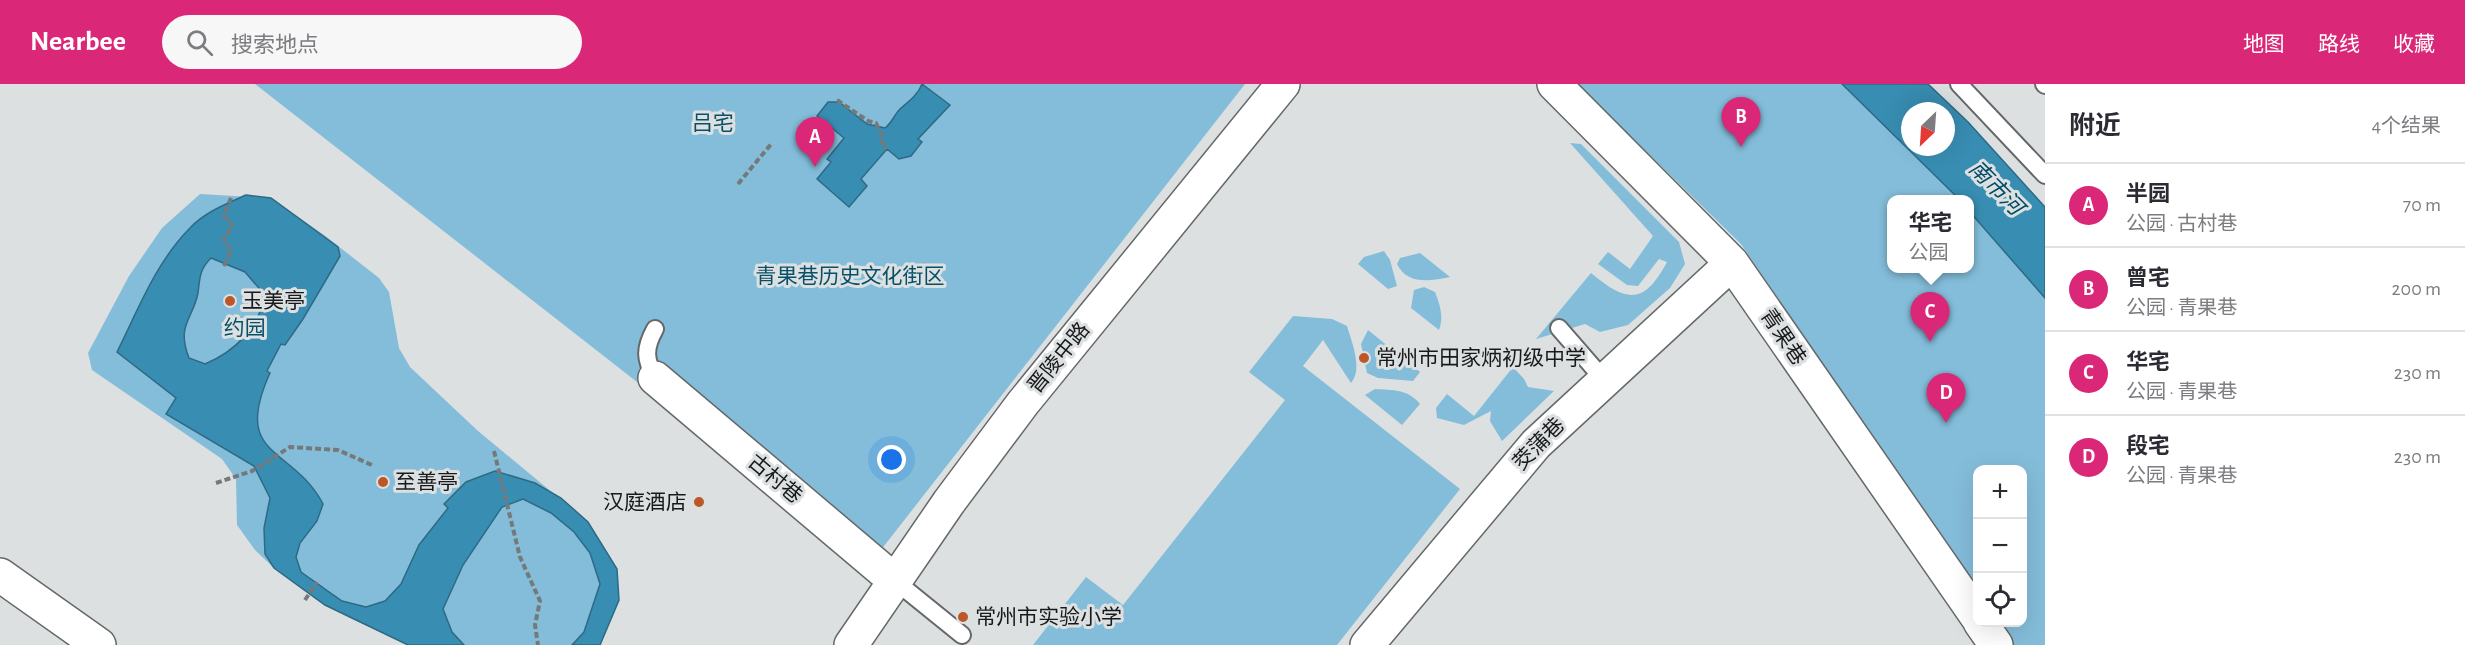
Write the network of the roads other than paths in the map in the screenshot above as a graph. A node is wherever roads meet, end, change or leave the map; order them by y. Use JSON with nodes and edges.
{"nodes":[{"id":1,"x":1283,"y":84,"type":"edge"},
{"id":2,"x":1554,"y":84,"type":"edge"},
{"id":3,"x":1959,"y":84,"type":"edge"},
{"id":4,"x":2045,"y":175,"type":"edge"},
{"id":5,"x":1732,"y":263,"type":"junction"},
{"id":6,"x":1559,"y":328,"type":"dead end"},
{"id":7,"x":655,"y":329,"type":"dead end"},
{"id":8,"x":655,"y":378,"type":"joint"},
{"id":9,"x":1605,"y":381,"type":"junction"},
{"id":10,"x":0,"y":575,"type":"edge"},
{"id":11,"x":894,"y":580,"type":"junction"},
{"id":12,"x":1973,"y":612,"type":"edge"},
{"id":13,"x":1983,"y":627,"type":"edge"},
{"id":14,"x":962,"y":635,"type":"dead end"},
{"id":15,"x":99,"y":645,"type":"edge"},
{"id":16,"x":851,"y":645,"type":"edge"},
{"id":17,"x":1366,"y":645,"type":"edge"},
{"id":18,"x":1996,"y":645,"type":"edge"}],
"edges":[{"from":1,"to":11,"type":"street","name":"晋陵中路"},
{"from":2,"to":5,"type":"street","name":"青果巷"},
{"from":3,"to":4,"type":"lane"},
{"from":5,"to":9,"type":"street","name":"茭蒲巷"},
{"from":5,"to":12,"type":"street","name":"青果巷"},
{"from":6,"to":9,"type":"lane"},
{"from":7,"to":8,"type":"lane"},
{"from":8,"to":11,"type":"street","name":"古村巷"},
{"from":9,"to":17,"type":"street","name":"茭蒲巷"},
{"from":10,"to":15,"type":"street"},
{"from":11,"to":14,"type":"lane"},
{"from":11,"to":16,"type":"street","name":"晋陵中路"},
{"from":13,"to":18,"type":"street"}]}
